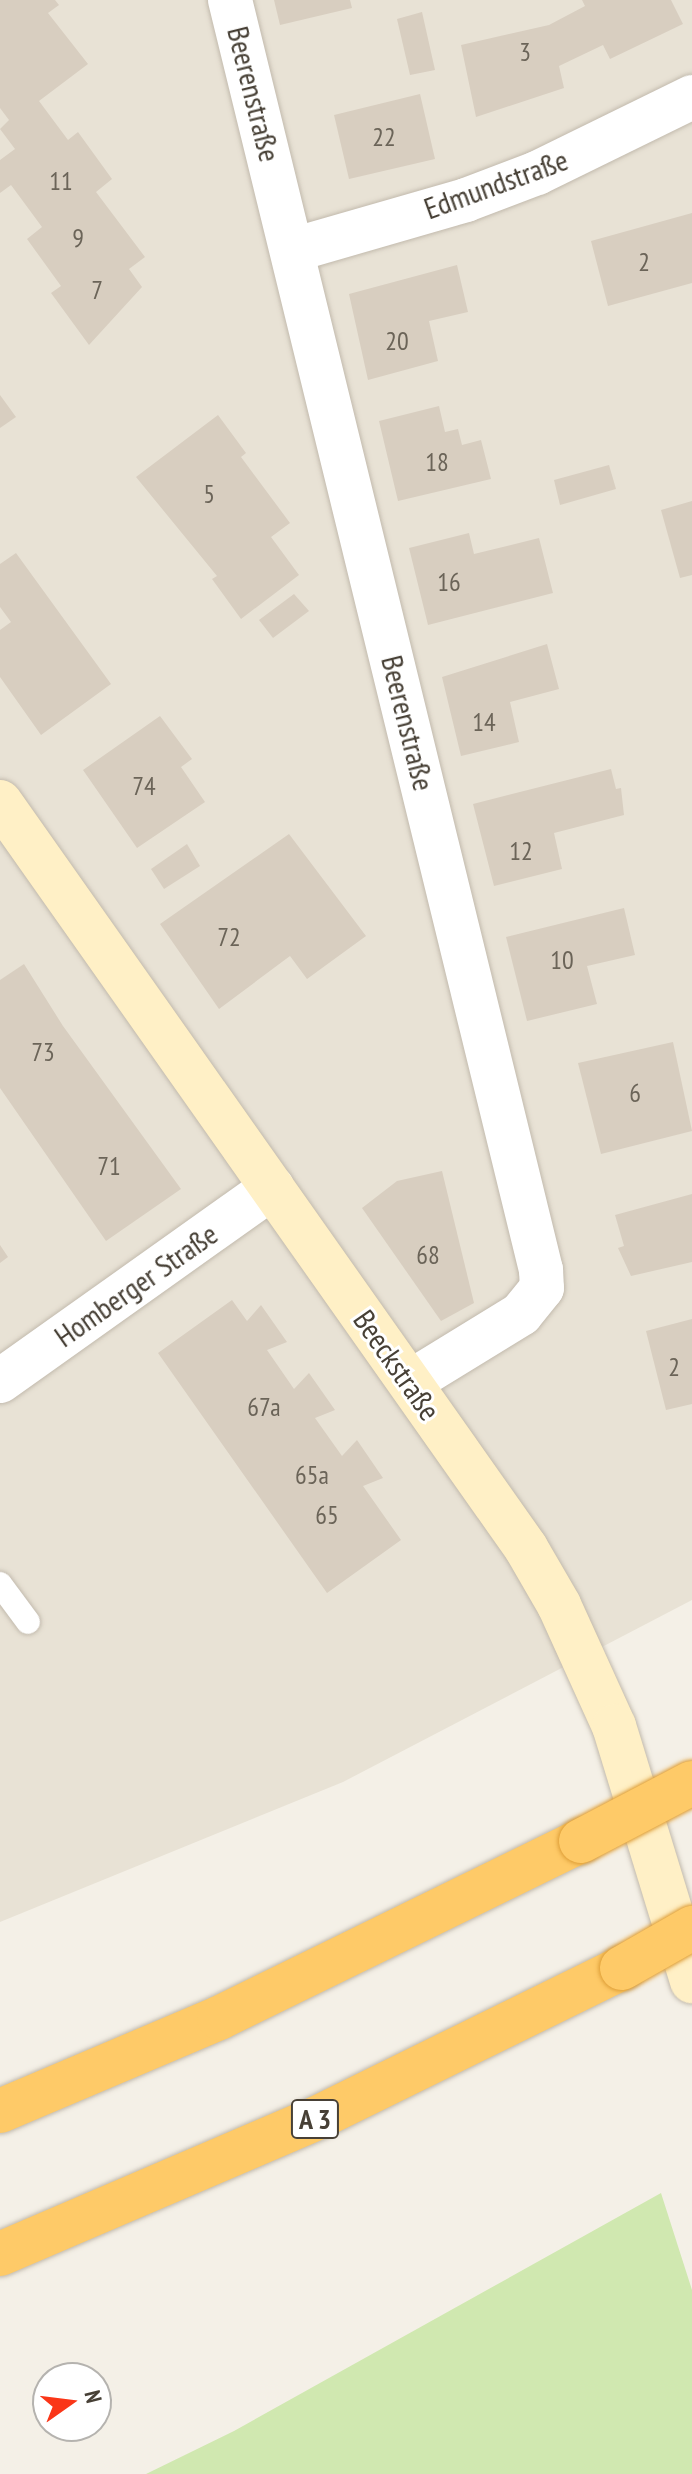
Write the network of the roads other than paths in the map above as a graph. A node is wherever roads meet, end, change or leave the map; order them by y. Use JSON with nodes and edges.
{"nodes":[{"id":1,"x":230,"y":0,"type":"edge"},
{"id":2,"x":692,"y":97,"type":"edge"},
{"id":3,"x":293,"y":250,"type":"junction"},
{"id":4,"x":0,"y":802,"type":"edge"},
{"id":5,"x":272,"y":1188,"type":"junction"},
{"id":6,"x":0,"y":1381,"type":"edge"},
{"id":7,"x":410,"y":1382,"type":"junction"},
{"id":8,"x":0,"y":1584,"type":"edge"},
{"id":9,"x":28,"y":1622,"type":"dead end"},
{"id":10,"x":692,"y":1783,"type":"edge"},
{"id":11,"x":692,"y":1928,"type":"edge"},
{"id":12,"x":692,"y":1981,"type":"edge"},
{"id":13,"x":0,"y":2111,"type":"edge"},
{"id":14,"x":0,"y":2254,"type":"edge"}],
"edges":[{"from":1,"to":3,"type":"street","name":"Beerenstraße"},
{"from":2,"to":3,"type":"street","name":"Edmundstraße"},
{"from":3,"to":7,"type":"street","name":"Beerenstraße"},
{"from":4,"to":5,"type":"street","name":"Beeckstraße"},
{"from":5,"to":6,"type":"street","name":"Homberger Straße"},
{"from":5,"to":7,"type":"street","name":"Beeckstraße"},
{"from":7,"to":12,"type":"street","name":"Beeckstraße"},
{"from":8,"to":9,"type":"lane"},
{"from":10,"to":13,"type":"highway","bridge":true},
{"from":11,"to":14,"type":"highway","number":"A 3","bridge":true}]}
